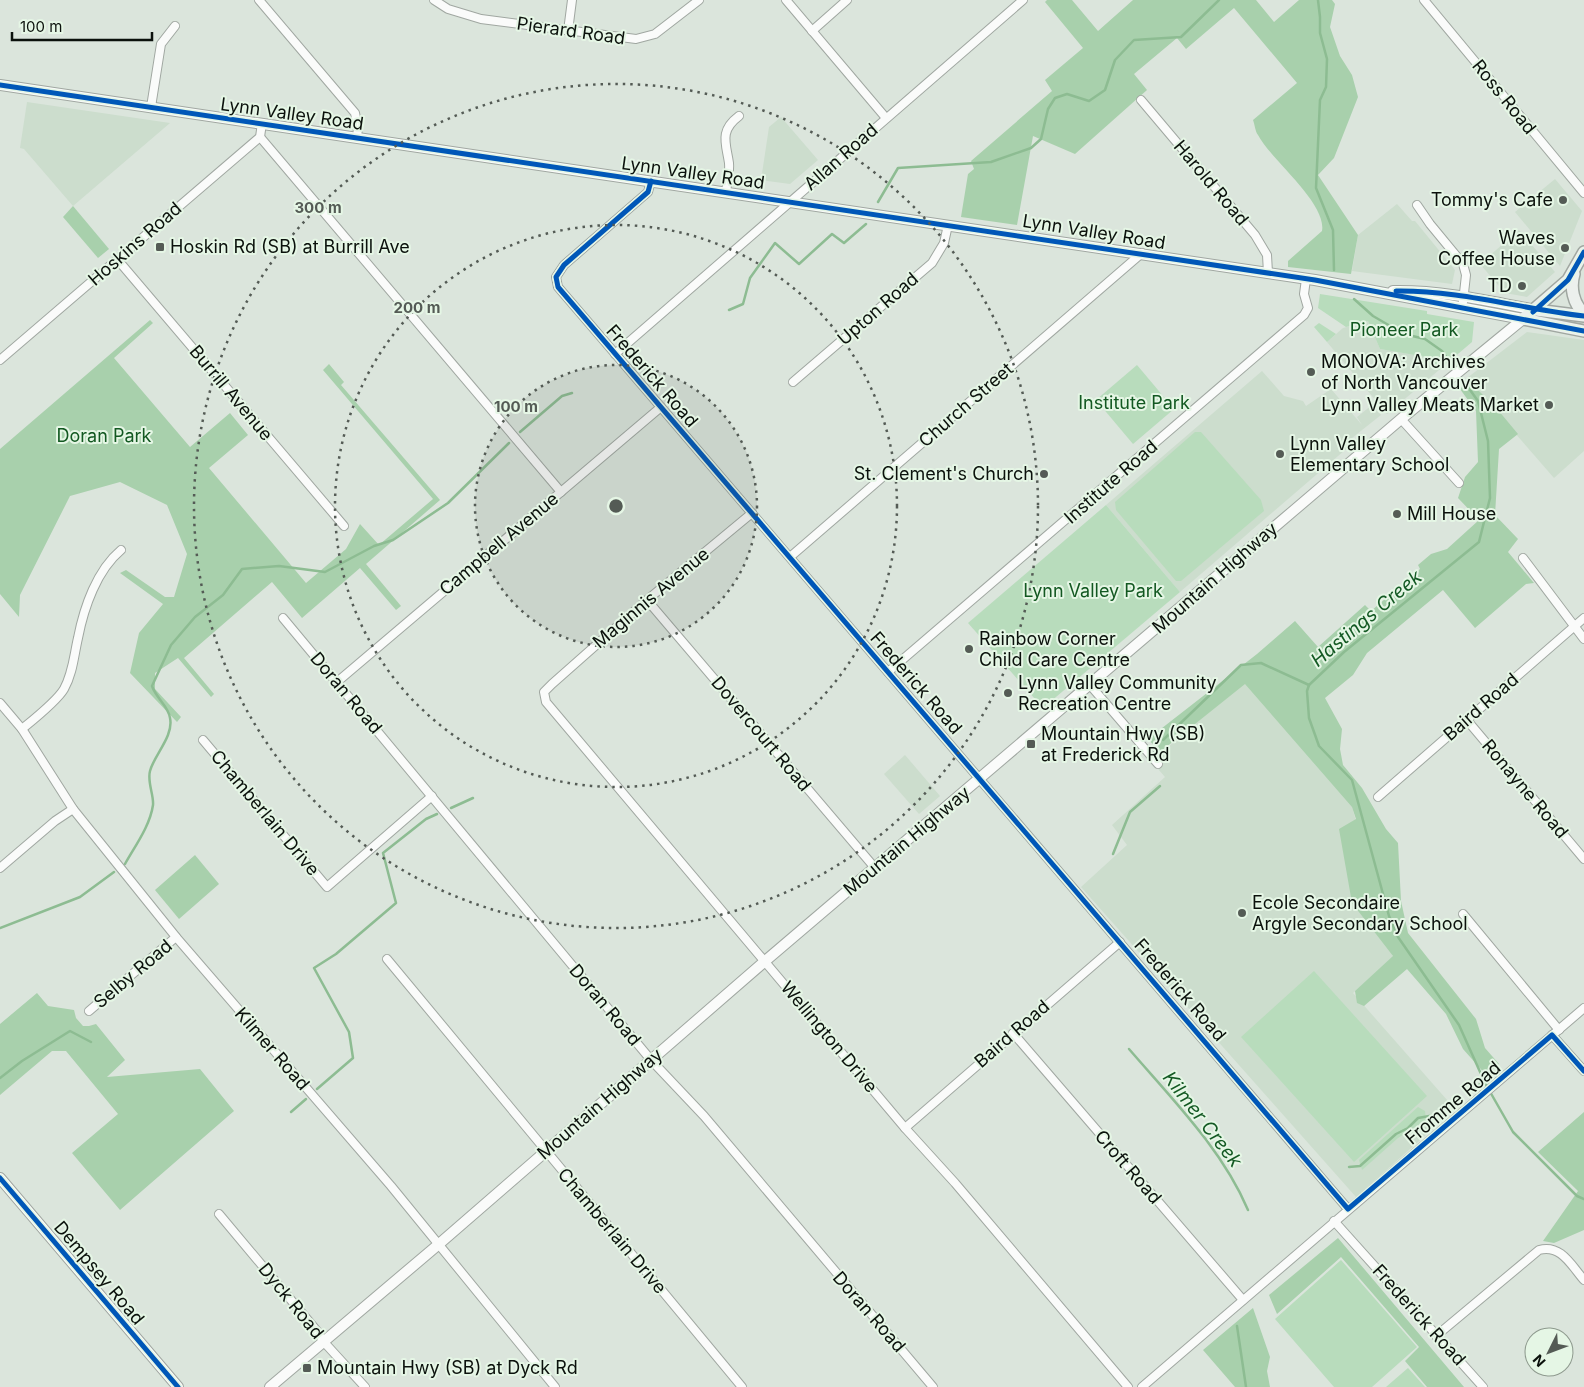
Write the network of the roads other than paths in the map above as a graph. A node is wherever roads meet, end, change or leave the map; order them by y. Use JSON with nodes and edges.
{"nodes":[{"id":1,"x":259,"y":0,"type":"edge"},
{"id":2,"x":434,"y":0,"type":"edge"},
{"id":3,"x":572,"y":0,"type":"edge"},
{"id":4,"x":699,"y":0,"type":"edge"},
{"id":5,"x":786,"y":0,"type":"edge"},
{"id":6,"x":847,"y":0,"type":"edge"},
{"id":7,"x":1023,"y":0,"type":"edge"},
{"id":8,"x":1424,"y":0,"type":"edge"},
{"id":9,"x":175,"y":26,"type":"dead end"},
{"id":10,"x":568,"y":31,"type":"junction"},
{"id":11,"x":812,"y":31,"type":"junction"},
{"id":12,"x":0,"y":85,"type":"edge"},
{"id":13,"x":1141,"y":100,"type":"dead end"},
{"id":14,"x":150,"y":107,"type":"junction"},
{"id":15,"x":739,"y":116,"type":"dead end"},
{"id":16,"x":886,"y":118,"type":"junction"},
{"id":17,"x":262,"y":123,"type":"junction"},
{"id":18,"x":357,"y":137,"type":"junction"},
{"id":19,"x":260,"y":138,"type":"junction"},
{"id":20,"x":651,"y":181,"type":"junction"},
{"id":21,"x":726,"y":192,"type":"junction"},
{"id":22,"x":1584,"y":194,"type":"edge"},
{"id":23,"x":790,"y":202,"type":"junction"},
{"id":24,"x":1417,"y":205,"type":"dead end"},
{"id":25,"x":948,"y":225,"type":"junction"},
{"id":26,"x":1584,"y":252,"type":"edge"},
{"id":27,"x":1142,"y":254,"type":"junction"},
{"id":28,"x":118,"y":259,"type":"junction"},
{"id":29,"x":1575,"y":272,"type":"junction"},
{"id":30,"x":1268,"y":273,"type":"junction"},
{"id":31,"x":1306,"y":279,"type":"junction"},
{"id":32,"x":1463,"y":302,"type":"junction"},
{"id":33,"x":1536,"y":310,"type":"junction"},
{"id":34,"x":1584,"y":315,"type":"edge"},
{"id":35,"x":1523,"y":320,"type":"junction"},
{"id":36,"x":1584,"y":331,"type":"edge"},
{"id":37,"x":615,"y":354,"type":"junction"},
{"id":38,"x":0,"y":360,"type":"edge"},
{"id":39,"x":793,"y":382,"type":"dead end"},
{"id":40,"x":661,"y":407,"type":"junction"},
{"id":41,"x":1401,"y":419,"type":"junction"},
{"id":42,"x":1459,"y":483,"type":"dead end"},
{"id":43,"x":561,"y":492,"type":"junction"},
{"id":44,"x":752,"y":513,"type":"junction"},
{"id":45,"x":344,"y":526,"type":"dead end"},
{"id":46,"x":121,"y":550,"type":"dead end"},
{"id":47,"x":790,"y":557,"type":"junction"},
{"id":48,"x":1523,"y":558,"type":"dead end"},
{"id":49,"x":647,"y":600,"type":"junction"},
{"id":50,"x":282,"y":618,"type":"dead end"},
{"id":51,"x":1584,"y":618,"type":"edge"},
{"id":52,"x":1574,"y":627,"type":"junction"},
{"id":53,"x":1584,"y":639,"type":"edge"},
{"id":54,"x":888,"y":672,"type":"junction"},
{"id":55,"x":337,"y":682,"type":"junction"},
{"id":56,"x":552,"y":684,"type":"joint"},
{"id":57,"x":1090,"y":685,"type":"junction"},
{"id":58,"x":0,"y":703,"type":"edge"},
{"id":59,"x":3,"y":714,"type":"edge"},
{"id":60,"x":1466,"y":719,"type":"junction"},
{"id":61,"x":22,"y":729,"type":"junction"},
{"id":62,"x":203,"y":740,"type":"dead end"},
{"id":63,"x":1158,"y":764,"type":"dead end"},
{"id":64,"x":980,"y":779,"type":"junction"},
{"id":65,"x":432,"y":796,"type":"junction"},
{"id":66,"x":1378,"y":797,"type":"dead end"},
{"id":67,"x":73,"y":809,"type":"junction"},
{"id":68,"x":1584,"y":859,"type":"edge"},
{"id":69,"x":0,"y":868,"type":"edge"},
{"id":70,"x":875,"y":868,"type":"junction"},
{"id":71,"x":1463,"y":914,"type":"dead end"},
{"id":72,"x":176,"y":937,"type":"junction"},
{"id":73,"x":1120,"y":942,"type":"junction"},
{"id":74,"x":387,"y":959,"type":"dead end"},
{"id":75,"x":764,"y":962,"type":"junction"},
{"id":76,"x":1584,"y":1008,"type":"edge"},
{"id":77,"x":89,"y":1011,"type":"dead end"},
{"id":78,"x":1556,"y":1032,"type":"junction"},
{"id":79,"x":1013,"y":1033,"type":"junction"},
{"id":80,"x":651,"y":1060,"type":"junction"},
{"id":81,"x":1584,"y":1071,"type":"edge"},
{"id":82,"x":905,"y":1128,"type":"junction"},
{"id":83,"x":545,"y":1151,"type":"junction"},
{"id":84,"x":0,"y":1178,"type":"edge"},
{"id":85,"x":1348,"y":1209,"type":"junction"},
{"id":86,"x":219,"y":1214,"type":"dead end"},
{"id":87,"x":1334,"y":1221,"type":"junction"},
{"id":88,"x":439,"y":1244,"type":"junction"},
{"id":89,"x":1584,"y":1280,"type":"edge"},
{"id":90,"x":1243,"y":1300,"type":"junction"},
{"id":91,"x":1436,"y":1336,"type":"junction"},
{"id":92,"x":323,"y":1341,"type":"junction"},
{"id":93,"x":178,"y":1387,"type":"edge"},
{"id":94,"x":270,"y":1387,"type":"edge"},
{"id":95,"x":364,"y":1387,"type":"edge"},
{"id":96,"x":555,"y":1387,"type":"edge"},
{"id":97,"x":742,"y":1387,"type":"edge"},
{"id":98,"x":934,"y":1387,"type":"edge"},
{"id":99,"x":1128,"y":1387,"type":"edge"},
{"id":100,"x":1142,"y":1387,"type":"edge"},
{"id":101,"x":1484,"y":1387,"type":"edge"}],
"edges":[{"from":1,"to":18,"type":"street"},
{"from":2,"to":10,"type":"street","name":"Pierard Road"},
{"from":3,"to":10,"type":"street"},
{"from":4,"to":10,"type":"street","name":"Pierard Road"},
{"from":5,"to":11,"type":"street"},
{"from":6,"to":11,"type":"street"},
{"from":7,"to":16,"type":"street","name":"Allan Road"},
{"from":8,"to":22,"type":"street","name":"Ross Road"},
{"from":9,"to":14,"type":"street"},
{"from":11,"to":16,"type":"street"},
{"from":12,"to":14,"type":"street","name":"Lynn Valley Road"},
{"from":13,"to":30,"type":"street","name":"Harold Road"},
{"from":14,"to":17,"type":"street","name":"Lynn Valley Road"},
{"from":15,"to":21,"type":"street"},
{"from":16,"to":23,"type":"street","name":"Allan Road"},
{"from":17,"to":18,"type":"street","name":"Lynn Valley Road"},
{"from":17,"to":19,"type":"street"},
{"from":18,"to":20,"type":"street","name":"Lynn Valley Road"},
{"from":19,"to":28,"type":"street","name":"Hoskins Road"},
{"from":19,"to":43,"type":"street"},
{"from":20,"to":21,"type":"street","name":"Lynn Valley Road"},
{"from":20,"to":37,"type":"street","name":"Frederick Road"},
{"from":21,"to":23,"type":"street","name":"Lynn Valley Road"},
{"from":23,"to":25,"type":"street","name":"Lynn Valley Road"},
{"from":23,"to":37,"type":"street","name":"Allan Road"},
{"from":24,"to":32,"type":"street"},
{"from":25,"to":27,"type":"street","name":"Lynn Valley Road"},
{"from":25,"to":39,"type":"street","name":"Upton Road"},
{"from":26,"to":29,"type":"main road","name":"Mountain Highway"},
{"from":27,"to":30,"type":"street","name":"Lynn Valley Road"},
{"from":27,"to":47,"type":"street","name":"Church Street"},
{"from":28,"to":38,"type":"street","name":"Hoskins Road"},
{"from":28,"to":45,"type":"street","name":"Burrill Avenue"},
{"from":29,"to":33,"type":"main road","name":"Mountain Highway"},
{"from":29,"to":34,"type":"main road"},
{"from":30,"to":31,"type":"street","name":"Lynn Valley Road"},
{"from":31,"to":32,"type":"street","name":"Lynn Valley Road"},
{"from":31,"to":54,"type":"street","name":"Institute Road"},
{"from":32,"to":33,"type":"street","name":"Lynn Valley Road"},
{"from":32,"to":35,"type":"street","name":"Lynn Valley Road"},
{"from":33,"to":34,"type":"main road","name":"Lynn Valley Road"},
{"from":33,"to":35,"type":"main road","name":"Mountain Highway"},
{"from":35,"to":36,"type":"main road","name":"Lynn Valley Road"},
{"from":35,"to":41,"type":"street","name":"Mountain Highway"},
{"from":37,"to":40,"type":"street","name":"Frederick Road"},
{"from":40,"to":43,"type":"street","name":"Campbell Avenue"},
{"from":40,"to":44,"type":"street","name":"Frederick Road"},
{"from":41,"to":42,"type":"street"},
{"from":41,"to":57,"type":"street","name":"Mountain Highway"},
{"from":43,"to":55,"type":"street","name":"Campbell Avenue"},
{"from":44,"to":47,"type":"street","name":"Frederick Road"},
{"from":44,"to":49,"type":"street","name":"Maginnis Avenue"},
{"from":46,"to":61,"type":"street"},
{"from":47,"to":54,"type":"street","name":"Frederick Road"},
{"from":48,"to":52,"type":"street"},
{"from":49,"to":56,"type":"street","name":"Maginnis Avenue"},
{"from":49,"to":70,"type":"street","name":"Dovercourt Road"},
{"from":50,"to":55,"type":"street","name":"Doran Road"},
{"from":51,"to":52,"type":"street","name":"Baird Road"},
{"from":52,"to":53,"type":"street"},
{"from":52,"to":60,"type":"street","name":"Baird Road"},
{"from":54,"to":64,"type":"street","name":"Frederick Road"},
{"from":55,"to":65,"type":"street","name":"Doran Road"},
{"from":56,"to":75,"type":"street","name":"Wellington Drive"},
{"from":57,"to":63,"type":"street"},
{"from":57,"to":64,"type":"street","name":"Mountain Highway"},
{"from":58,"to":59,"type":"street","name":"Kilmer Road"},
{"from":59,"to":61,"type":"street","name":"Kilmer Road"},
{"from":60,"to":66,"type":"street","name":"Baird Road"},
{"from":60,"to":68,"type":"street","name":"Ronayne Road"},
{"from":61,"to":67,"type":"street","name":"Kilmer Road"},
{"from":62,"to":65,"type":"street","name":"Chamberlain Drive"},
{"from":64,"to":70,"type":"street","name":"Mountain Highway"},
{"from":64,"to":73,"type":"street","name":"Frederick Road"},
{"from":65,"to":80,"type":"street","name":"Doran Road"},
{"from":67,"to":69,"type":"street"},
{"from":67,"to":72,"type":"street","name":"Kilmer Road"},
{"from":70,"to":75,"type":"street","name":"Mountain Highway"},
{"from":71,"to":78,"type":"street"},
{"from":72,"to":77,"type":"street","name":"Selby Road"},
{"from":72,"to":88,"type":"street","name":"Kilmer Road"},
{"from":73,"to":79,"type":"street","name":"Baird Road"},
{"from":73,"to":85,"type":"street","name":"Frederick Road"},
{"from":74,"to":83,"type":"street","name":"Chamberlain Drive"},
{"from":75,"to":80,"type":"street","name":"Mountain Highway"},
{"from":75,"to":82,"type":"street","name":"Wellington Drive"},
{"from":76,"to":78,"type":"street","name":"Fromme Road"},
{"from":78,"to":81,"type":"street"},
{"from":78,"to":85,"type":"street","name":"Fromme Road"},
{"from":79,"to":82,"type":"street","name":"Baird Road"},
{"from":79,"to":90,"type":"street","name":"Croft Road"},
{"from":80,"to":83,"type":"street","name":"Mountain Highway"},
{"from":80,"to":98,"type":"street","name":"Doran Road"},
{"from":82,"to":99,"type":"street","name":"Wellington Drive"},
{"from":83,"to":88,"type":"street","name":"Mountain Highway"},
{"from":83,"to":97,"type":"street","name":"Chamberlain Drive"},
{"from":84,"to":93,"type":"street","name":"Dempsey Road"},
{"from":85,"to":87,"type":"street","name":"Fromme Road"},
{"from":86,"to":92,"type":"street","name":"Dyck Road"},
{"from":87,"to":90,"type":"street","name":"Fromme Road"},
{"from":87,"to":91,"type":"street","name":"Frederick Road"},
{"from":88,"to":92,"type":"street","name":"Mountain Highway"},
{"from":88,"to":96,"type":"street","name":"Kilmer Road"},
{"from":89,"to":91,"type":"street"},
{"from":90,"to":100,"type":"street","name":"Fromme Road"},
{"from":91,"to":101,"type":"street","name":"Frederick Road"},
{"from":92,"to":94,"type":"street","name":"Mountain Highway"},
{"from":92,"to":95,"type":"street","name":"Dyck Road"}]}
